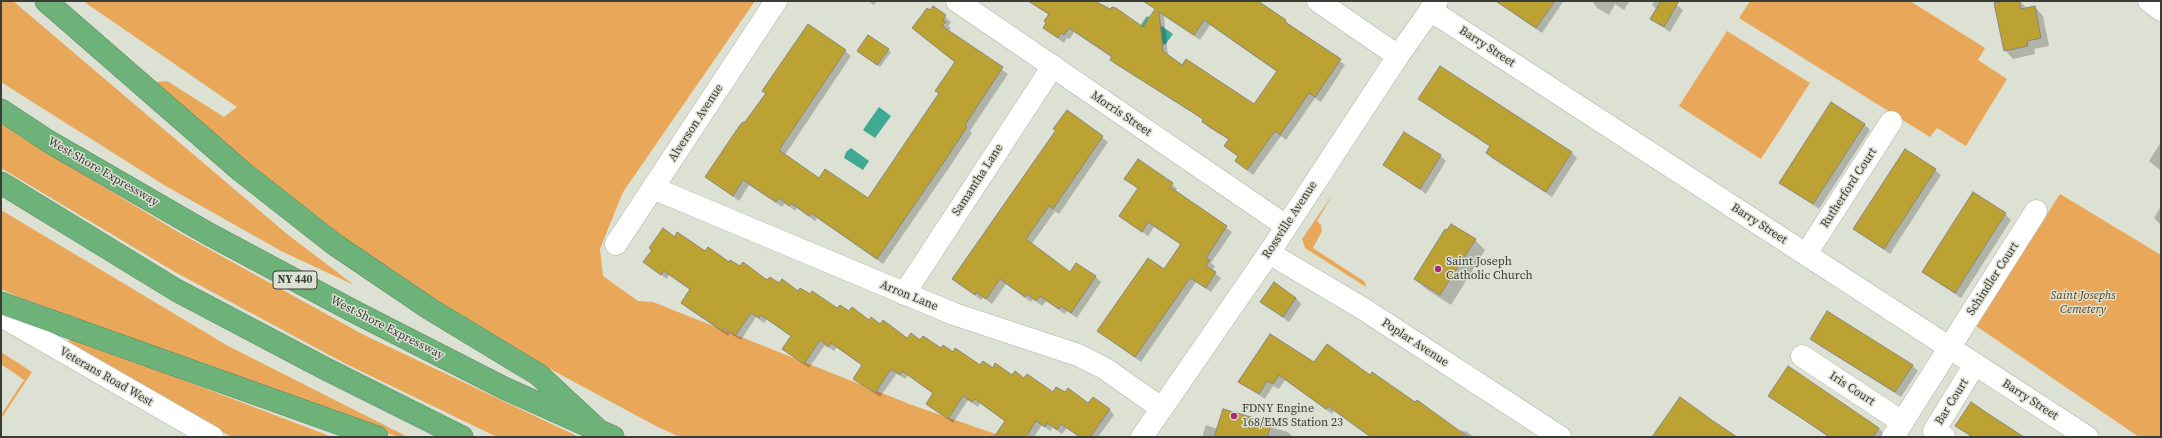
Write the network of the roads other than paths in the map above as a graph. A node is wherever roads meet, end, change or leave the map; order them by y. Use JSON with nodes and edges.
{"nodes":[{"id":1,"x":46,"y":1,"type":"edge"},
{"id":2,"x":776,"y":1,"type":"edge"},
{"id":3,"x":957,"y":1,"type":"edge"},
{"id":4,"x":1318,"y":1,"type":"edge"},
{"id":5,"x":2149,"y":1,"type":"edge"},
{"id":6,"x":1433,"y":5,"type":"edge"},
{"id":7,"x":2161,"y":10,"type":"edge"},
{"id":8,"x":1398,"y":56,"type":"junction"},
{"id":9,"x":1053,"y":66,"type":"junction"},
{"id":10,"x":1,"y":110,"type":"edge"},
{"id":11,"x":1891,"y":122,"type":"dead end"},
{"id":12,"x":1,"y":183,"type":"edge"},
{"id":13,"x":653,"y":188,"type":"junction"},
{"id":14,"x":2036,"y":211,"type":"dead end"},
{"id":15,"x":1286,"y":226,"type":"junction"},
{"id":16,"x":616,"y":244,"type":"dead end"},
{"id":17,"x":1268,"y":253,"type":"junction"},
{"id":18,"x":1806,"y":254,"type":"junction"},
{"id":19,"x":904,"y":294,"type":"junction"},
{"id":20,"x":1,"y":303,"type":"edge"},
{"id":21,"x":1,"y":316,"type":"edge"},
{"id":22,"x":1949,"y":348,"type":"junction"},
{"id":23,"x":1802,"y":356,"type":"dead end"},
{"id":24,"x":1975,"y":364,"type":"junction"},
{"id":25,"x":1161,"y":408,"type":"junction"},
{"id":26,"x":1897,"y":430,"type":"edge"},
{"id":27,"x":606,"y":434,"type":"edge"},
{"id":28,"x":2084,"y":436,"type":"edge"},
{"id":29,"x":212,"y":437,"type":"edge"},
{"id":30,"x":377,"y":437,"type":"edge"},
{"id":31,"x":462,"y":437,"type":"edge"},
{"id":32,"x":1142,"y":437,"type":"edge"},
{"id":33,"x":1560,"y":437,"type":"edge"},
{"id":34,"x":1944,"y":437,"type":"edge"}],
"edges":[{"from":1,"to":27,"type":"highway"},
{"from":2,"to":13,"type":"street","name":"Alverson Avenue"},
{"from":3,"to":9,"type":"street","name":"Morris Street"},
{"from":4,"to":8,"type":"street"},
{"from":5,"to":7,"type":"street"},
{"from":6,"to":8,"type":"street","name":"Rossville Avenue"},
{"from":6,"to":18,"type":"street","name":"Barry Street"},
{"from":8,"to":15,"type":"street","name":"Rossville Avenue"},
{"from":9,"to":15,"type":"street","name":"Morris Street"},
{"from":9,"to":19,"type":"street","name":"Samantha Lane"},
{"from":10,"to":27,"type":"highway","name":"West Shore Expressway","number":"NY 440"},
{"from":11,"to":18,"type":"street","name":"Rutherford Court"},
{"from":12,"to":31,"type":"highway"},
{"from":13,"to":16,"type":"street","name":"Alverson Avenue"},
{"from":13,"to":19,"type":"street","name":"Arron Lane"},
{"from":14,"to":22,"type":"street","name":"Schindler Court"},
{"from":15,"to":17,"type":"street","name":"Rossville Avenue"},
{"from":17,"to":25,"type":"street","name":"Rossville Avenue"},
{"from":17,"to":33,"type":"street","name":"Poplar Avenue"},
{"from":18,"to":22,"type":"street","name":"Barry Street"},
{"from":19,"to":25,"type":"street","name":"Arron Lane"},
{"from":20,"to":30,"type":"highway"},
{"from":21,"to":29,"type":"street","name":"Veterans Road West"},
{"from":22,"to":24,"type":"street","name":"Barry Street"},
{"from":22,"to":26,"type":"street","name":"Iris Court"},
{"from":23,"to":26,"type":"street","name":"Iris Court"},
{"from":24,"to":28,"type":"street","name":"Barry Street"},
{"from":24,"to":34,"type":"street","name":"Bar Court"},
{"from":25,"to":32,"type":"street","name":"Rossville Avenue"}]}
